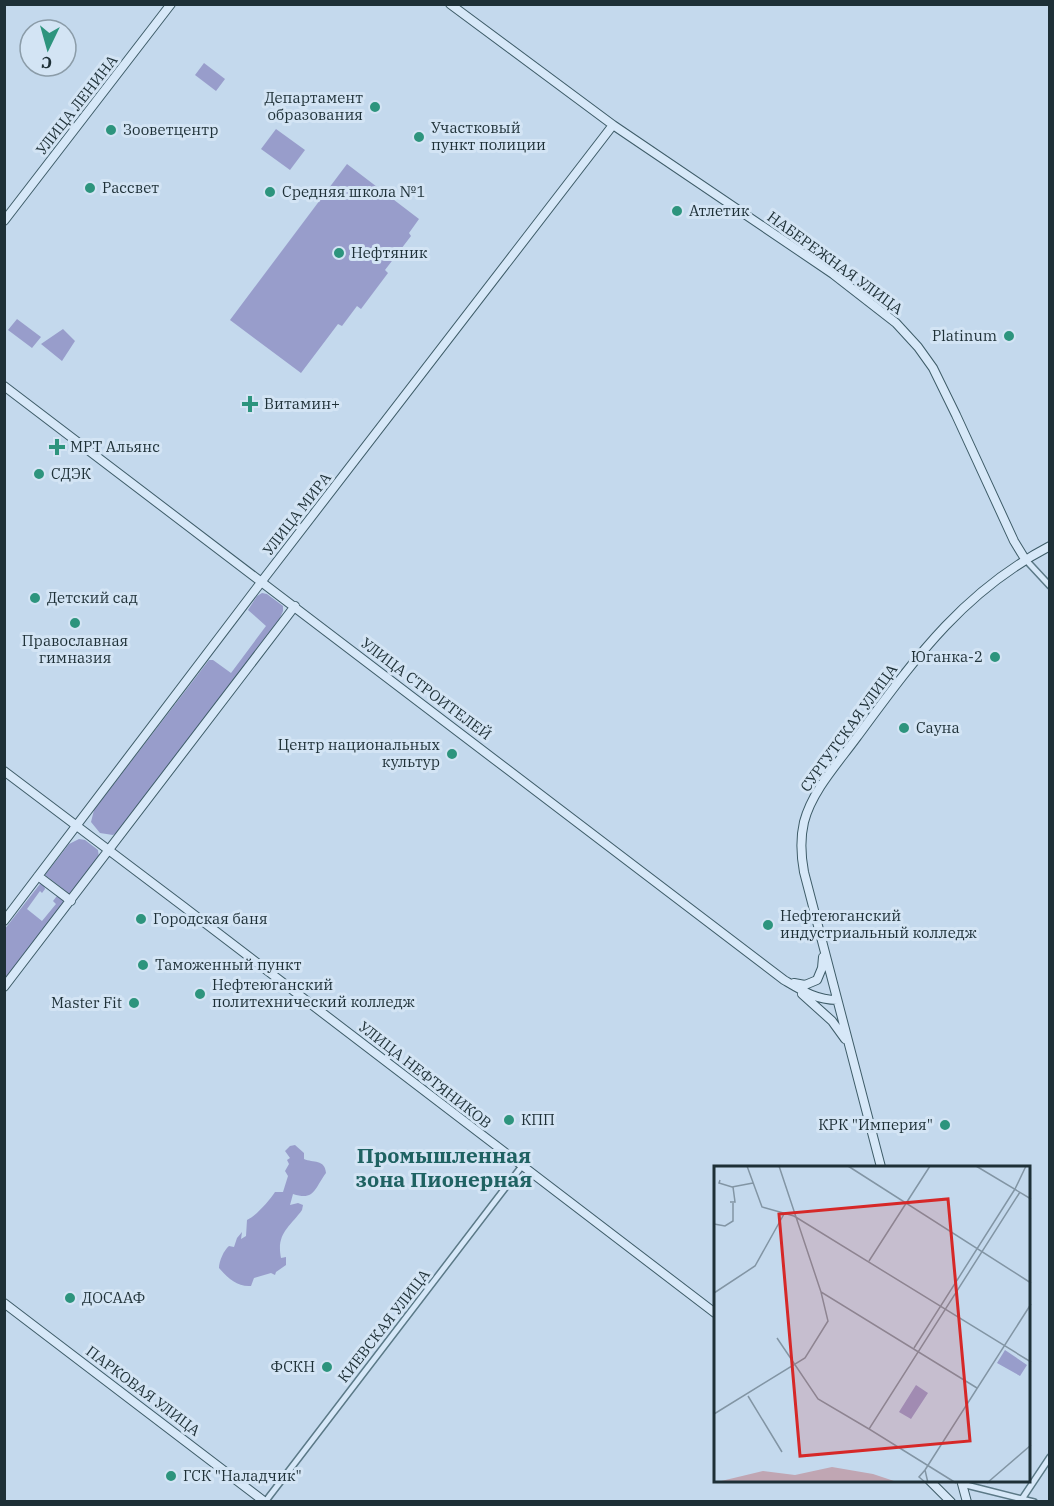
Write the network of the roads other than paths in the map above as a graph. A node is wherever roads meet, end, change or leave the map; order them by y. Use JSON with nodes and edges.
{"nodes":[{"id":1,"x":171,"y":4,"type":"edge"},
{"id":2,"x":450,"y":4,"type":"edge"},
{"id":3,"x":613,"y":125,"type":"junction"},
{"id":4,"x":4,"y":221,"type":"edge"},
{"id":5,"x":4,"y":386,"type":"edge"},
{"id":6,"x":1050,"y":546,"type":"edge"},
{"id":7,"x":1025,"y":559,"type":"junction"},
{"id":8,"x":262,"y":581,"type":"junction"},
{"id":9,"x":1050,"y":586,"type":"edge"},
{"id":10,"x":295,"y":606,"type":"junction"},
{"id":11,"x":4,"y":771,"type":"edge"},
{"id":12,"x":76,"y":825,"type":"junction"},
{"id":13,"x":110,"y":850,"type":"junction"},
{"id":14,"x":38,"y":876,"type":"junction"},
{"id":15,"x":70,"y":901,"type":"junction"},
{"id":16,"x":4,"y":921,"type":"edge"},
{"id":17,"x":823,"y":948,"type":"junction"},
{"id":18,"x":784,"y":980,"type":"junction"},
{"id":19,"x":4,"y":987,"type":"edge"},
{"id":20,"x":837,"y":1000,"type":"junction"},
{"id":21,"x":849,"y":1046,"type":"junction"},
{"id":22,"x":522,"y":1166,"type":"junction"},
{"id":23,"x":881,"y":1166,"type":"edge"},
{"id":24,"x":4,"y":1303,"type":"edge"},
{"id":25,"x":714,"y":1312,"type":"edge"},
{"id":26,"x":1050,"y":1457,"type":"edge"},
{"id":27,"x":931,"y":1482,"type":"edge"},
{"id":28,"x":959,"y":1482,"type":"edge"},
{"id":29,"x":1022,"y":1499,"type":"junction"},
{"id":30,"x":265,"y":1502,"type":"edge"},
{"id":31,"x":951,"y":1502,"type":"edge"},
{"id":32,"x":966,"y":1502,"type":"edge"},
{"id":33,"x":1034,"y":1502,"type":"edge"}],
"edges":[{"from":1,"to":4,"type":"main road","name":"УЛИЦА ЛЕНИНА"},
{"from":2,"to":3,"type":"main road","name":"НАБЕРЕЖНАЯ УЛИЦА"},
{"from":3,"to":7,"type":"main road","name":"НАБЕРЕЖНАЯ УЛИЦА"},
{"from":3,"to":8,"type":"main road","name":"УЛИЦА МИРА"},
{"from":5,"to":8,"type":"main road","name":"УЛИЦА СТРОИТЕЛЕЙ"},
{"from":6,"to":7,"type":"main road","name":"СУРГУТСКАЯ УЛИЦА"},
{"from":7,"to":9,"type":"street"},
{"from":7,"to":17,"type":"main road","name":"СУРГУТСКАЯ УЛИЦА"},
{"from":8,"to":10,"type":"main road","name":"УЛИЦА СТРОИТЕЛЕЙ"},
{"from":8,"to":12,"type":"main road","name":"УЛИЦА МИРА"},
{"from":10,"to":13,"type":"main road"},
{"from":10,"to":18,"type":"main road","name":"УЛИЦА СТРОИТЕЛЕЙ"},
{"from":11,"to":12,"type":"main road","name":"УЛИЦА НЕФТЯНИКОВ"},
{"from":12,"to":13,"type":"main road","name":"УЛИЦА НЕФТЯНИКОВ"},
{"from":12,"to":14,"type":"main road","name":"УЛИЦА МИРА"},
{"from":13,"to":15,"type":"main road"},
{"from":13,"to":22,"type":"main road","name":"УЛИЦА НЕФТЯНИКОВ"},
{"from":14,"to":15,"type":"main road"},
{"from":14,"to":16,"type":"main road","name":"УЛИЦА МИРА"},
{"from":15,"to":19,"type":"main road"},
{"from":17,"to":18,"type":"main road"},
{"from":17,"to":20,"type":"main road","name":"СУРГУТСКАЯ УЛИЦА"},
{"from":18,"to":20,"type":"main road","name":"УЛИЦА СТРОИТЕЛЕЙ"},
{"from":18,"to":21,"type":"main road"},
{"from":20,"to":21,"type":"main road","name":"СУРГУТСКАЯ УЛИЦА"},
{"from":21,"to":23,"type":"main road","name":"СУРГУТСКАЯ УЛИЦА"},
{"from":22,"to":25,"type":"main road","name":"УЛИЦА НЕФТЯНИКОВ"},
{"from":22,"to":30,"type":"street","name":"КИЕВСКАЯ УЛИЦА"},
{"from":24,"to":30,"type":"main road","name":"ПАРКОВАЯ УЛИЦА"},
{"from":26,"to":29,"type":"street"},
{"from":27,"to":31,"type":"main road"},
{"from":28,"to":29,"type":"street"},
{"from":28,"to":32,"type":"main road"},
{"from":29,"to":33,"type":"street"}]}
